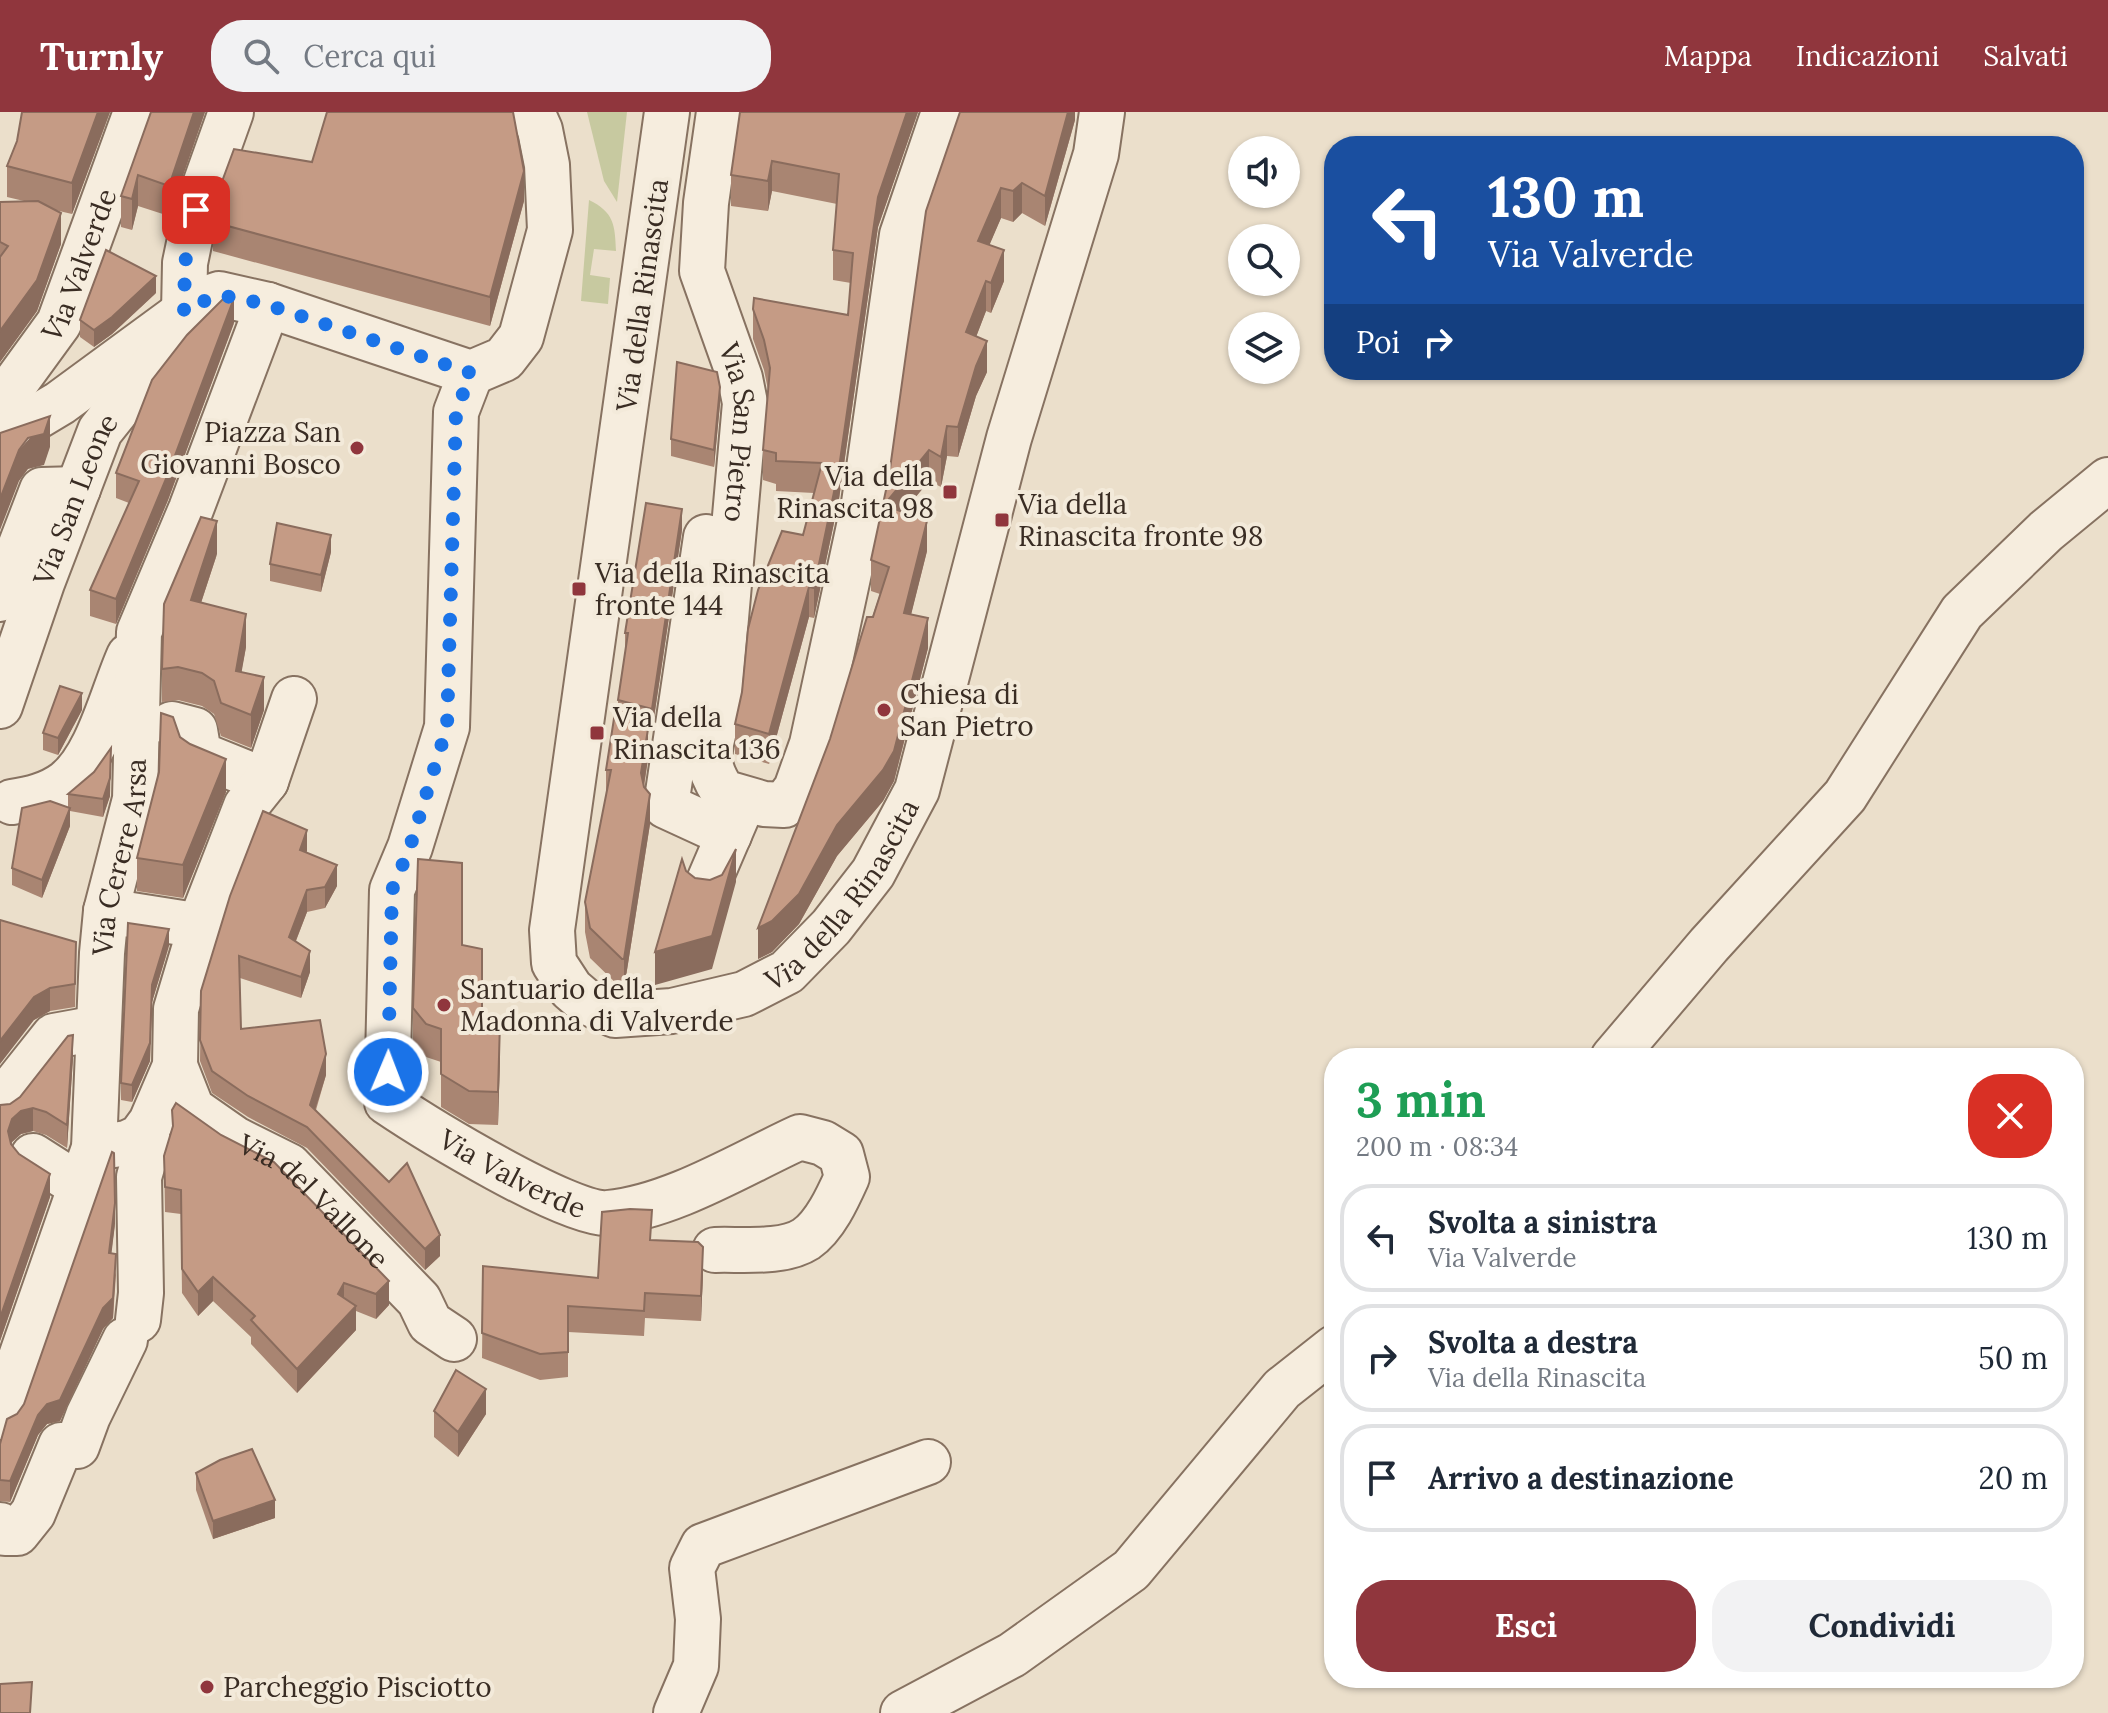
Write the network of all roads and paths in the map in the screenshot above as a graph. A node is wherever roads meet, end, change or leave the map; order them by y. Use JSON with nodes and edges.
{"nodes":[{"id":1,"x":136,"y":112,"type":"edge"},
{"id":2,"x":231,"y":112,"type":"edge"},
{"id":3,"x":532,"y":112,"type":"edge"},
{"id":4,"x":667,"y":112,"type":"edge"},
{"id":5,"x":719,"y":112,"type":"edge"},
{"id":6,"x":944,"y":112,"type":"edge"},
{"id":7,"x":1102,"y":112,"type":"edge"},
{"id":8,"x":268,"y":305,"type":"junction"},
{"id":9,"x":184,"y":312,"type":"junction"},
{"id":10,"x":471,"y":373,"type":"junction"},
{"id":11,"x":0,"y":404,"type":"edge"},
{"id":12,"x":0,"y":439,"type":"edge"},
{"id":13,"x":2108,"y":480,"type":"edge"},
{"id":14,"x":78,"y":489,"type":"junction"},
{"id":15,"x":708,"y":526,"type":"dead end"},
{"id":16,"x":0,"y":599,"type":"edge"},
{"id":17,"x":139,"y":632,"type":"junction"},
{"id":18,"x":294,"y":699,"type":"dead end"},
{"id":19,"x":0,"y":706,"type":"edge"},
{"id":20,"x":154,"y":720,"type":"junction"},
{"id":21,"x":266,"y":781,"type":"junction"},
{"id":22,"x":12,"y":802,"type":"dead end"},
{"id":23,"x":737,"y":817,"type":"junction"},
{"id":24,"x":706,"y":888,"type":"edge"},
{"id":25,"x":106,"y":911,"type":"junction"},
{"id":26,"x":201,"y":926,"type":"junction"},
{"id":27,"x":98,"y":1028,"type":"junction"},
{"id":28,"x":1621,"y":1048,"type":"edge"},
{"id":29,"x":175,"y":1066,"type":"junction"},
{"id":30,"x":0,"y":1104,"type":"edge"},
{"id":31,"x":140,"y":1137,"type":"junction"},
{"id":32,"x":33,"y":1156,"type":"dead end"},
{"id":33,"x":87,"y":1167,"type":"junction"},
{"id":34,"x":715,"y":1250,"type":"dead end"},
{"id":35,"x":454,"y":1339,"type":"dead end"},
{"id":36,"x":1324,"y":1356,"type":"edge"},
{"id":37,"x":0,"y":1417,"type":"edge"},
{"id":38,"x":928,"y":1462,"type":"dead end"},
{"id":39,"x":0,"y":1525,"type":"edge"},
{"id":40,"x":676,"y":1713,"type":"edge"},
{"id":41,"x":903,"y":1713,"type":"edge"}],
"edges":[{"from":1,"to":11,"type":"street","name":"Via Valverde"},
{"from":2,"to":9,"type":"street"},
{"from":3,"to":10,"type":"street"},
{"from":4,"to":7,"type":"street","name":"Via della Rinascita"},
{"from":5,"to":23,"type":"street","name":"Via San Pietro"},
{"from":6,"to":23,"type":"street","name":"Via San Pietro"},
{"from":8,"to":9,"type":"street"},
{"from":8,"to":10,"type":"street"},
{"from":8,"to":17,"type":"street","name":"Via Cerere Arsa"},
{"from":9,"to":12,"type":"street"},
{"from":9,"to":14,"type":"street","name":"Via San Leone"},
{"from":10,"to":34,"type":"street","name":"Via Valverde"},
{"from":13,"to":28,"type":"street"},
{"from":14,"to":16,"type":"street"},
{"from":14,"to":19,"type":"street","name":"Via San Leone"},
{"from":15,"to":23,"type":"street"},
{"from":17,"to":20,"type":"street","name":"Via Cerere Arsa"},
{"from":17,"to":22,"type":"street"},
{"from":18,"to":21,"type":"street","name":"Via del Vallone"},
{"from":20,"to":21,"type":"street"},
{"from":20,"to":25,"type":"street","name":"Via Cerere Arsa"},
{"from":21,"to":26,"type":"street","name":"Via del Vallone"},
{"from":23,"to":24,"type":"street"},
{"from":25,"to":26,"type":"street"},
{"from":25,"to":27,"type":"street","name":"Via Cerere Arsa"},
{"from":26,"to":29,"type":"street","name":"Via del Vallone"},
{"from":27,"to":30,"type":"street"},
{"from":27,"to":33,"type":"street","name":"Via Cerere Arsa"},
{"from":29,"to":31,"type":"street","name":"Via del Vallone"},
{"from":29,"to":35,"type":"street","name":"Via del Vallone"},
{"from":31,"to":33,"type":"street"},
{"from":31,"to":39,"type":"street"},
{"from":32,"to":33,"type":"street"},
{"from":33,"to":37,"type":"street","name":"Via Cerere Arsa"},
{"from":36,"to":41,"type":"street"},
{"from":38,"to":40,"type":"street"}]}
